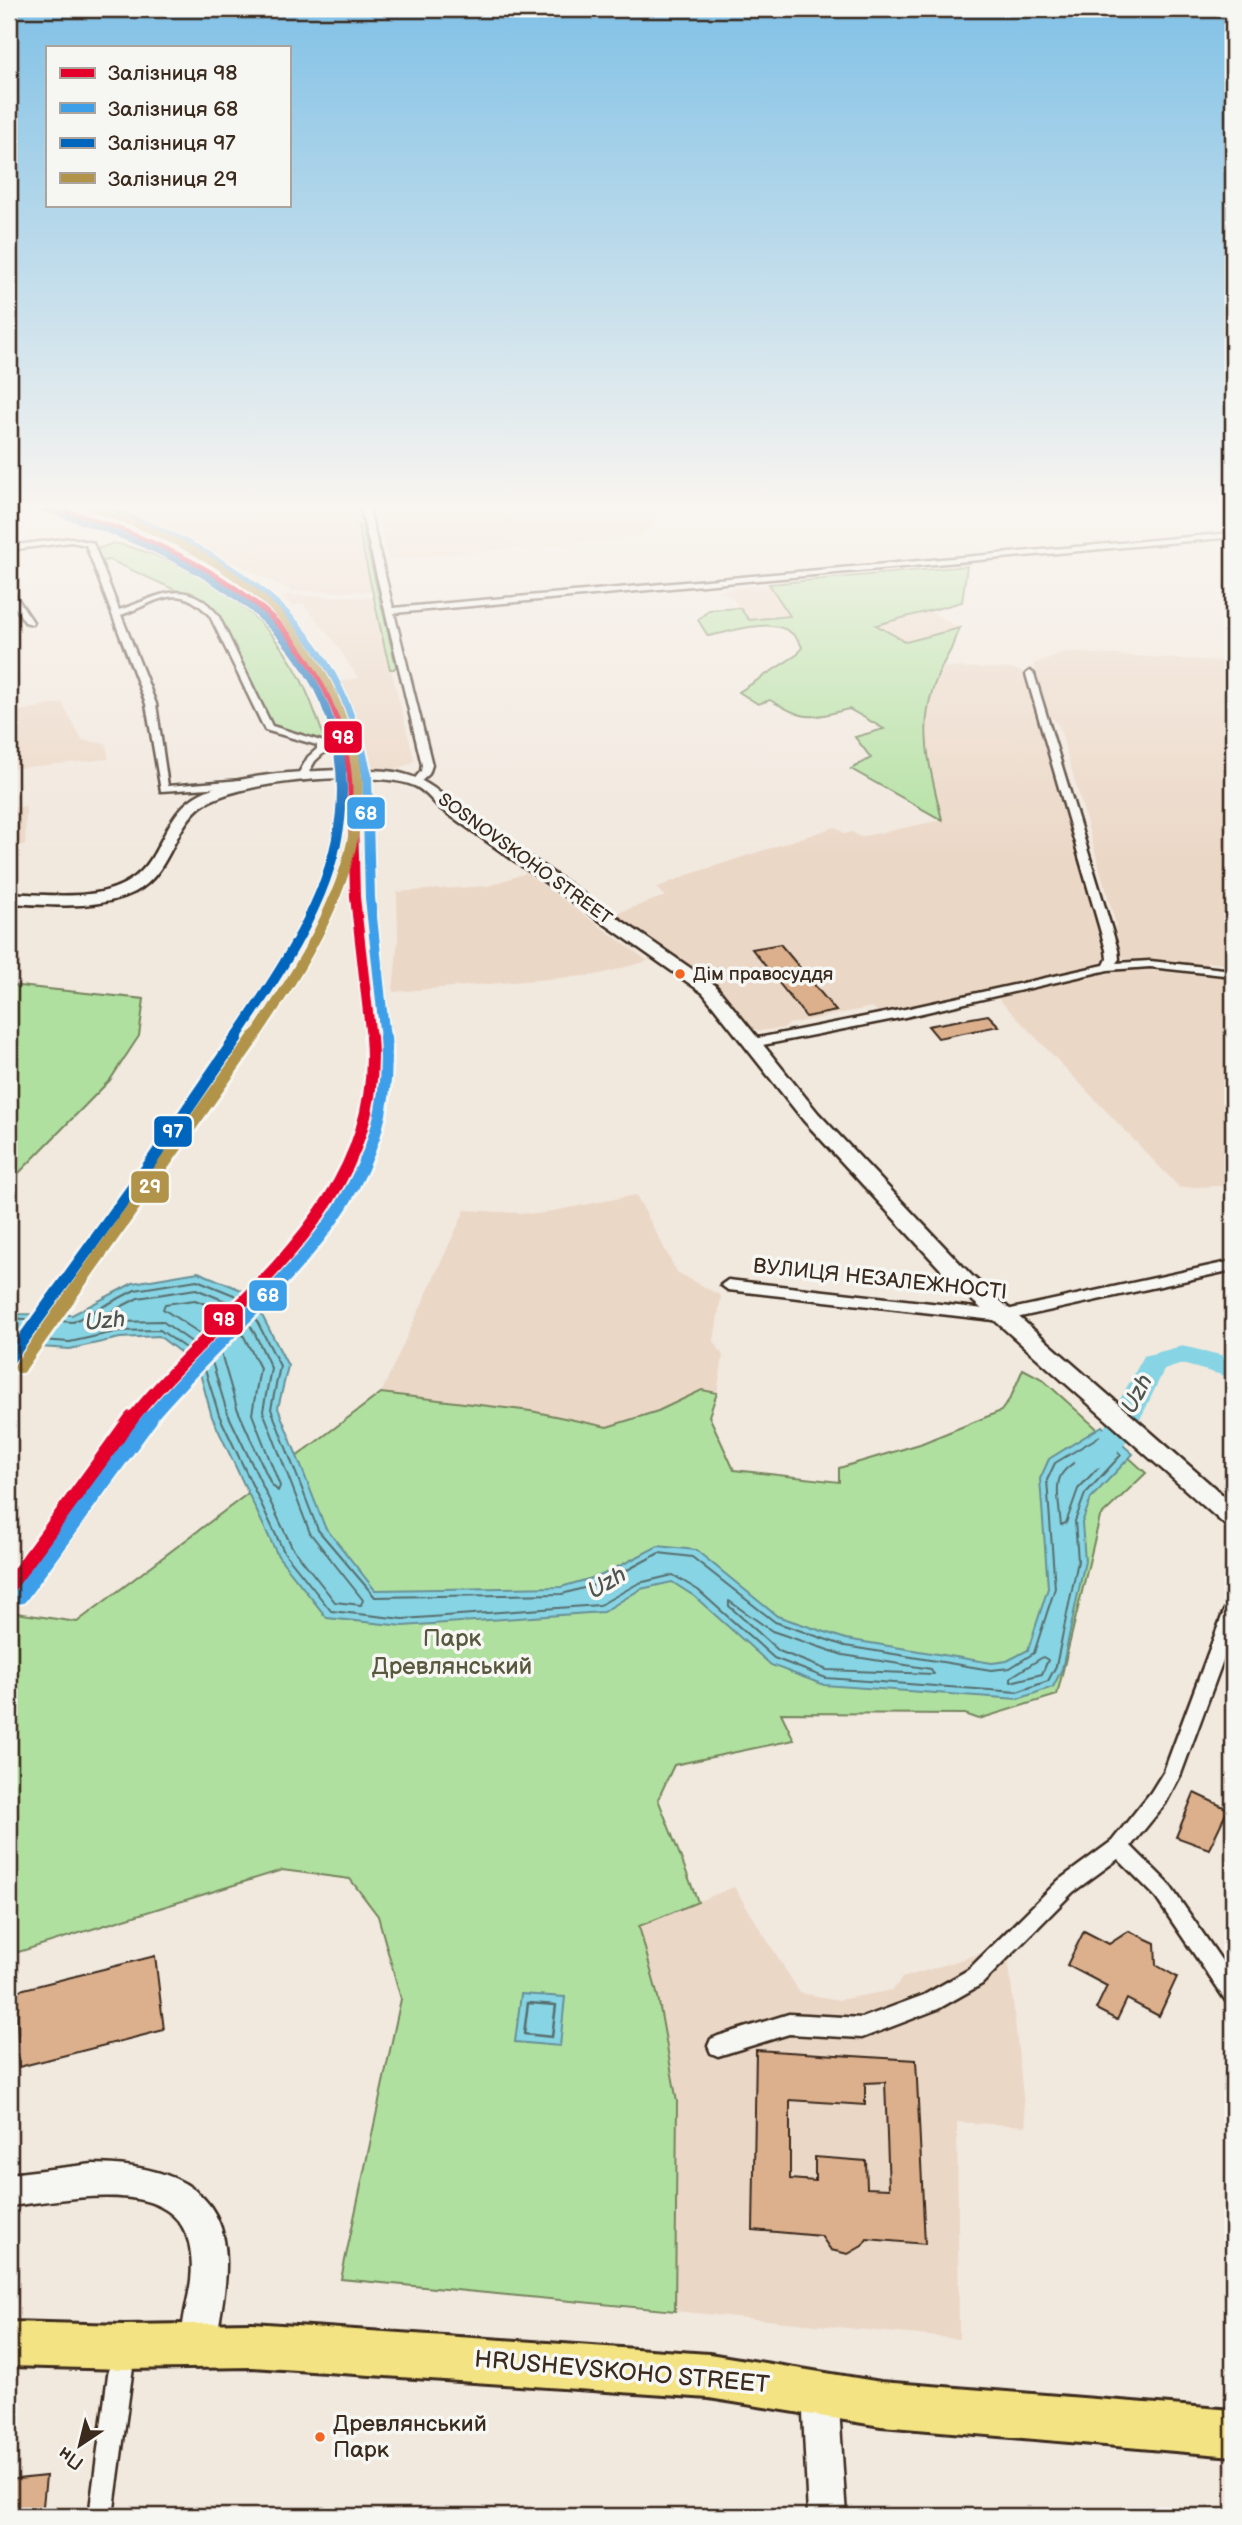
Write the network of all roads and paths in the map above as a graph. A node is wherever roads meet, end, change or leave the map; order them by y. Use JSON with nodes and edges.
{"nodes":[{"id":1,"x":121,"y":623,"type":"edge"},
{"id":2,"x":218,"y":623,"type":"edge"},
{"id":3,"x":392,"y":623,"type":"edge"},
{"id":4,"x":1030,"y":674,"type":"dead end"},
{"id":5,"x":301,"y":778,"type":"junction"},
{"id":6,"x":417,"y":782,"type":"junction"},
{"id":7,"x":247,"y":783,"type":"junction"},
{"id":8,"x":189,"y":787,"type":"junction"},
{"id":9,"x":192,"y":806,"type":"junction"},
{"id":10,"x":9,"y":898,"type":"edge"},
{"id":11,"x":1108,"y":967,"type":"junction"},
{"id":12,"x":1233,"y":973,"type":"edge"},
{"id":13,"x":753,"y":1043,"type":"junction"},
{"id":14,"x":1233,"y":1265,"type":"edge"},
{"id":15,"x":728,"y":1285,"type":"dead end"},
{"id":16,"x":1002,"y":1316,"type":"junction"},
{"id":17,"x":1233,"y":1518,"type":"edge"},
{"id":18,"x":1233,"y":1611,"type":"edge"},
{"id":19,"x":1119,"y":1847,"type":"junction"},
{"id":20,"x":1233,"y":1994,"type":"edge"},
{"id":21,"x":718,"y":2046,"type":"dead end"},
{"id":22,"x":9,"y":2190,"type":"edge"},
{"id":23,"x":9,"y":2344,"type":"edge"},
{"id":24,"x":198,"y":2346,"type":"junction"},
{"id":25,"x":124,"y":2347,"type":"junction"},
{"id":26,"x":820,"y":2392,"type":"junction"},
{"id":27,"x":1233,"y":2433,"type":"edge"},
{"id":28,"x":101,"y":2516,"type":"edge"},
{"id":29,"x":827,"y":2516,"type":"edge"}],
"edges":[{"from":1,"to":8,"type":"street"},
{"from":2,"to":5,"type":"street"},
{"from":3,"to":6,"type":"street","name":"SOSNOVSKOHO STREET"},
{"from":4,"to":11,"type":"street"},
{"from":5,"to":6,"type":"street"},
{"from":5,"to":7,"type":"street"},
{"from":6,"to":13,"type":"street","name":"SOSNOVSKOHO STREET"},
{"from":7,"to":8,"type":"street"},
{"from":7,"to":9,"type":"street"},
{"from":8,"to":9,"type":"street"},
{"from":9,"to":10,"type":"street"},
{"from":11,"to":12,"type":"street"},
{"from":11,"to":13,"type":"street"},
{"from":13,"to":16,"type":"street","name":"SOSNOVSKOHO STREET"},
{"from":14,"to":16,"type":"street","name":"ВУЛИЦЯ НЕЗАЛЕЖНОСТІ"},
{"from":15,"to":16,"type":"street","name":"ВУЛИЦЯ НЕЗАЛЕЖНОСТІ"},
{"from":16,"to":17,"type":"street","name":"SOSNOVSKOHO STREET"},
{"from":18,"to":19,"type":"street"},
{"from":19,"to":20,"type":"street"},
{"from":19,"to":21,"type":"street"},
{"from":22,"to":24,"type":"street"},
{"from":23,"to":25,"type":"highway","name":"HRUSHEVSKOHO STREET"},
{"from":24,"to":25,"type":"highway","name":"HRUSHEVSKOHO STREET"},
{"from":24,"to":26,"type":"highway","name":"HRUSHEVSKOHO STREET"},
{"from":25,"to":28,"type":"street"},
{"from":26,"to":27,"type":"highway","name":"HRUSHEVSKOHO STREET"},
{"from":26,"to":29,"type":"street"}]}
